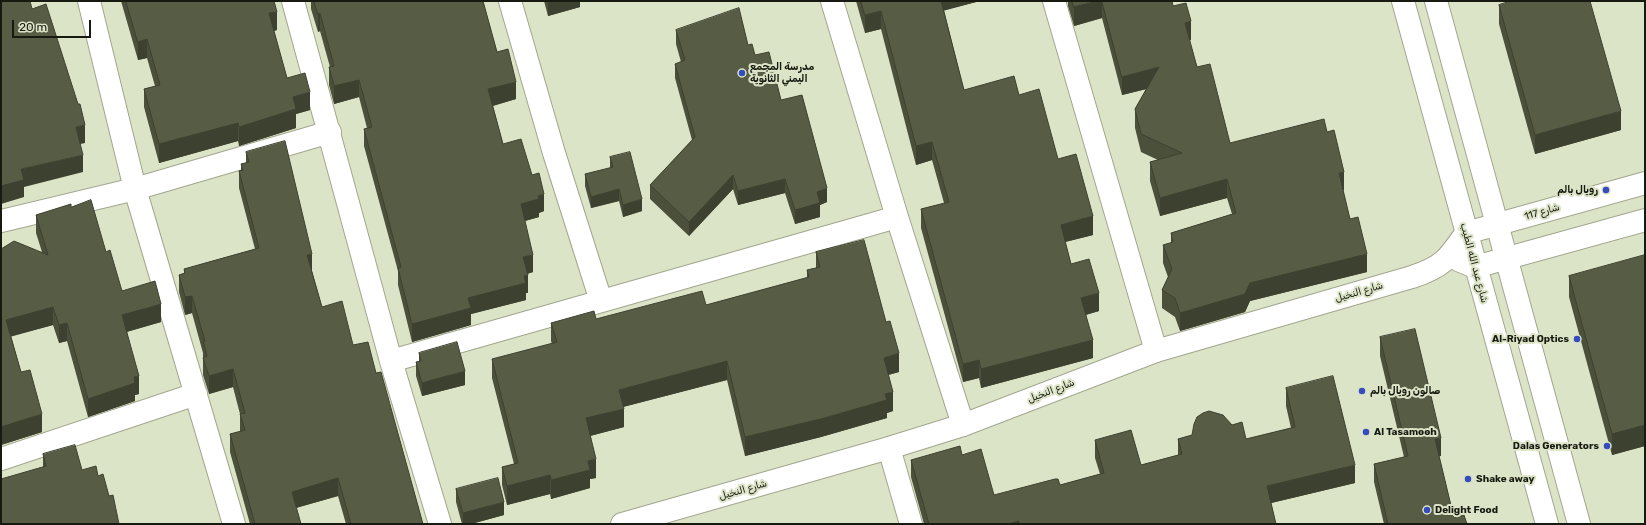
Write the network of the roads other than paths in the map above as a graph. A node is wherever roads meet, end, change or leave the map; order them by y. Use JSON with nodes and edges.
{"nodes":[{"id":1,"x":89,"y":1,"type":"edge"},
{"id":2,"x":293,"y":1,"type":"edge"},
{"id":3,"x":510,"y":1,"type":"edge"},
{"id":4,"x":832,"y":1,"type":"edge"},
{"id":5,"x":1054,"y":1,"type":"edge"},
{"id":6,"x":1403,"y":1,"type":"edge"},
{"id":7,"x":1436,"y":1,"type":"edge"},
{"id":8,"x":330,"y":132,"type":"junction"},
{"id":9,"x":1645,"y":183,"type":"edge"},
{"id":10,"x":135,"y":189,"type":"junction"},
{"id":11,"x":897,"y":217,"type":"junction"},
{"id":12,"x":1645,"y":220,"type":"edge"},
{"id":13,"x":1,"y":221,"type":"edge"},
{"id":14,"x":1497,"y":224,"type":"junction"},
{"id":15,"x":1466,"y":233,"type":"junction"},
{"id":16,"x":1450,"y":256,"type":"junction"},
{"id":17,"x":1506,"y":258,"type":"junction"},
{"id":18,"x":1475,"y":266,"type":"junction"},
{"id":19,"x":600,"y":301,"type":"junction"},
{"id":20,"x":1156,"y":351,"type":"junction"},
{"id":21,"x":391,"y":360,"type":"junction"},
{"id":22,"x":196,"y":394,"type":"junction"},
{"id":23,"x":963,"y":425,"type":"junction"},
{"id":24,"x":889,"y":448,"type":"junction"},
{"id":25,"x":1,"y":459,"type":"edge"},
{"id":26,"x":234,"y":524,"type":"edge"},
{"id":27,"x":440,"y":524,"type":"edge"},
{"id":28,"x":622,"y":524,"type":"edge"},
{"id":29,"x":911,"y":524,"type":"edge"},
{"id":30,"x":1547,"y":524,"type":"edge"},
{"id":31,"x":1579,"y":524,"type":"edge"}],
"edges":[{"from":1,"to":10,"type":"street"},
{"from":2,"to":8,"type":"street"},
{"from":3,"to":19,"type":"street"},
{"from":4,"to":11,"type":"street"},
{"from":5,"to":20,"type":"street"},
{"from":6,"to":15,"type":"street","name":"شارع عبد الله الطيب"},
{"from":7,"to":14,"type":"street"},
{"from":8,"to":10,"type":"street"},
{"from":8,"to":21,"type":"street"},
{"from":9,"to":14,"type":"street","name":"شارع 117"},
{"from":10,"to":13,"type":"street"},
{"from":10,"to":22,"type":"street"},
{"from":11,"to":19,"type":"street"},
{"from":11,"to":23,"type":"street"},
{"from":12,"to":17,"type":"street"},
{"from":14,"to":15,"type":"street","name":"شارع 117"},
{"from":14,"to":17,"type":"street"},
{"from":15,"to":16,"type":"street"},
{"from":15,"to":18,"type":"street","name":"شارع عبد الله الطيب"},
{"from":16,"to":18,"type":"street"},
{"from":16,"to":20,"type":"street","name":"شارع النخيل"},
{"from":17,"to":18,"type":"street"},
{"from":17,"to":31,"type":"street"},
{"from":18,"to":30,"type":"street","name":"شارع عبد الله الطيب"},
{"from":19,"to":21,"type":"street"},
{"from":20,"to":23,"type":"street","name":"شارع النخيل"},
{"from":21,"to":27,"type":"street"},
{"from":22,"to":25,"type":"street"},
{"from":22,"to":26,"type":"street"},
{"from":23,"to":24,"type":"street","name":"شارع النخيل"},
{"from":24,"to":28,"type":"street","name":"شارع النخيل"},
{"from":24,"to":29,"type":"street"}]}
